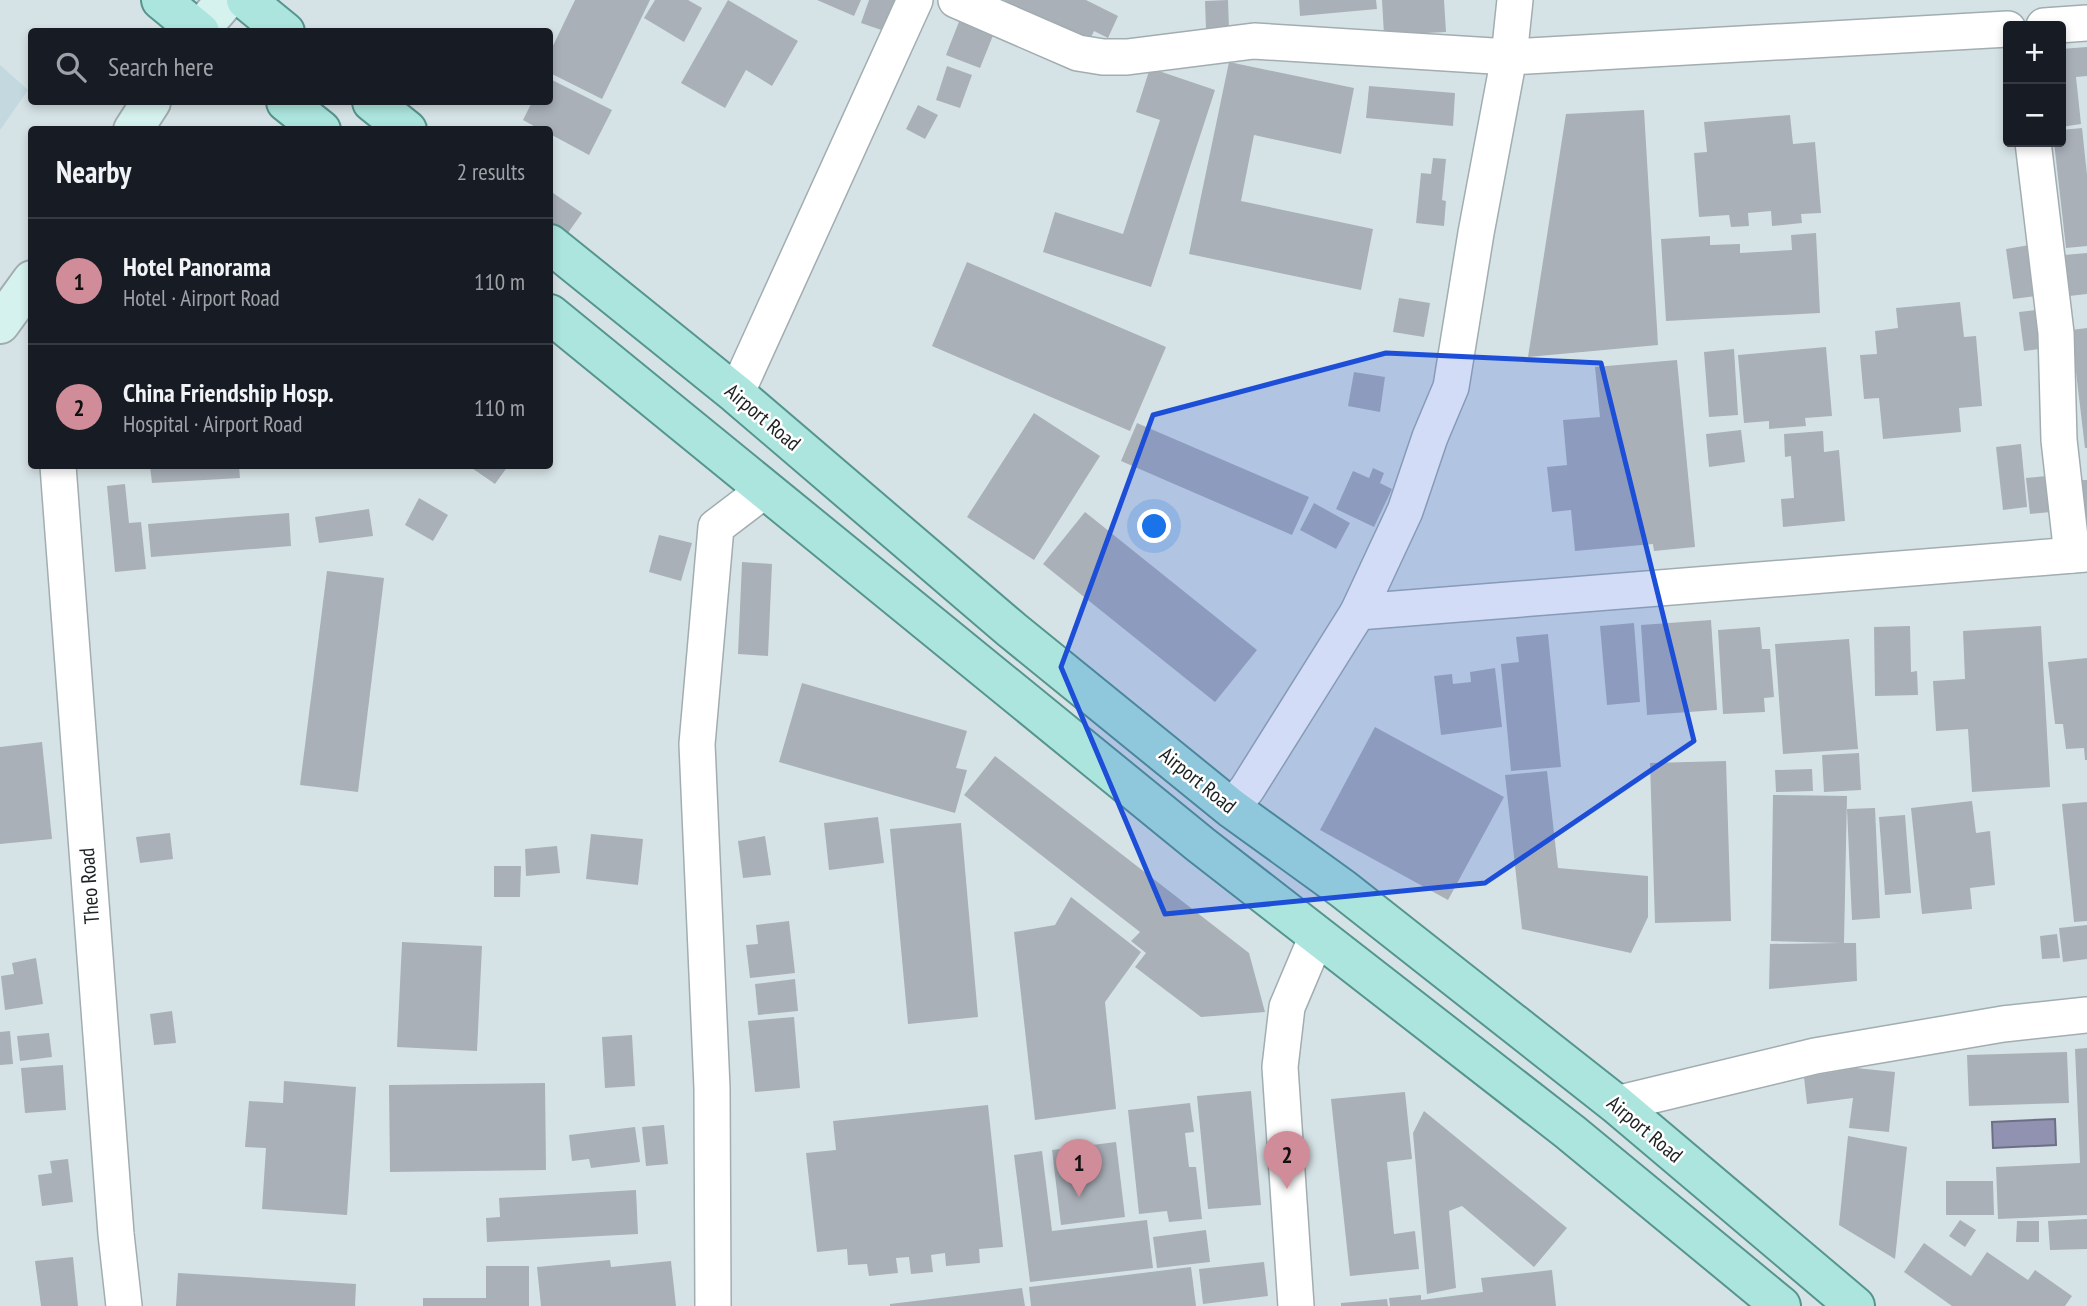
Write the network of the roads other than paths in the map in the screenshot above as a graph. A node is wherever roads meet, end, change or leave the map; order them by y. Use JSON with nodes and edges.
{"nodes":[{"id":1,"x":161,"y":0,"type":"edge"},
{"id":2,"x":226,"y":0,"type":"edge"},
{"id":3,"x":246,"y":0,"type":"edge"},
{"id":4,"x":915,"y":0,"type":"edge"},
{"id":5,"x":956,"y":0,"type":"edge"},
{"id":6,"x":1515,"y":0,"type":"edge"},
{"id":7,"x":2036,"y":0,"type":"edge"},
{"id":8,"x":2038,"y":21,"type":"edge"},
{"id":9,"x":2087,"y":23,"type":"edge"},
{"id":10,"x":2066,"y":24,"type":"edge"},
{"id":11,"x":195,"y":28,"type":"edge"},
{"id":12,"x":202,"y":28,"type":"edge"},
{"id":13,"x":280,"y":28,"type":"edge"},
{"id":14,"x":2003,"y":29,"type":"edge"},
{"id":15,"x":1509,"y":57,"type":"junction"},
{"id":16,"x":149,"y":105,"type":"edge"},
{"id":17,"x":290,"y":105,"type":"edge"},
{"id":18,"x":376,"y":105,"type":"edge"},
{"id":19,"x":136,"y":126,"type":"edge"},
{"id":20,"x":316,"y":126,"type":"edge"},
{"id":21,"x":402,"y":126,"type":"edge"},
{"id":22,"x":2034,"y":147,"type":"edge"},
{"id":23,"x":553,"y":246,"type":"edge"},
{"id":24,"x":28,"y":286,"type":"edge"},
{"id":25,"x":553,"y":316,"type":"edge"},
{"id":26,"x":0,"y":324,"type":"edge"},
{"id":27,"x":736,"y":394,"type":"junction"},
{"id":28,"x":58,"y":469,"type":"edge"},
{"id":29,"x":766,"y":489,"type":"junction"},
{"id":30,"x":2080,"y":554,"type":"edge"},
{"id":31,"x":1358,"y":612,"type":"junction"},
{"id":32,"x":1231,"y":808,"type":"junction"},
{"id":33,"x":1317,"y":936,"type":"junction"},
{"id":34,"x":2087,"y":1015,"type":"edge"},
{"id":35,"x":1616,"y":1104,"type":"junction"},
{"id":36,"x":124,"y":1306,"type":"edge"},
{"id":37,"x":713,"y":1306,"type":"edge"},
{"id":38,"x":1296,"y":1306,"type":"edge"},
{"id":39,"x":1782,"y":1306,"type":"edge"},
{"id":40,"x":1855,"y":1306,"type":"edge"}],
"edges":[{"from":1,"to":11,"type":"main road"},
{"from":2,"to":12,"type":"street"},
{"from":3,"to":13,"type":"main road"},
{"from":4,"to":27,"type":"street"},
{"from":5,"to":15,"type":"street"},
{"from":6,"to":15,"type":"street"},
{"from":7,"to":8,"type":"street"},
{"from":9,"to":10,"type":"street"},
{"from":14,"to":15,"type":"street"},
{"from":15,"to":31,"type":"street"},
{"from":16,"to":19,"type":"street"},
{"from":17,"to":20,"type":"main road"},
{"from":18,"to":21,"type":"main road"},
{"from":22,"to":30,"type":"street"},
{"from":23,"to":27,"type":"main road","name":"Airport Road"},
{"from":24,"to":26,"type":"street"},
{"from":25,"to":29,"type":"main road"},
{"from":27,"to":32,"type":"main road","name":"Airport Road"},
{"from":28,"to":36,"type":"street","name":"Theo Road"},
{"from":29,"to":33,"type":"main road"},
{"from":29,"to":37,"type":"street"},
{"from":30,"to":31,"type":"street"},
{"from":31,"to":32,"type":"street"},
{"from":32,"to":35,"type":"main road","name":"Airport Road"},
{"from":33,"to":38,"type":"street"},
{"from":33,"to":39,"type":"main road"},
{"from":34,"to":35,"type":"street"},
{"from":35,"to":40,"type":"main road","name":"Airport Road"}]}
